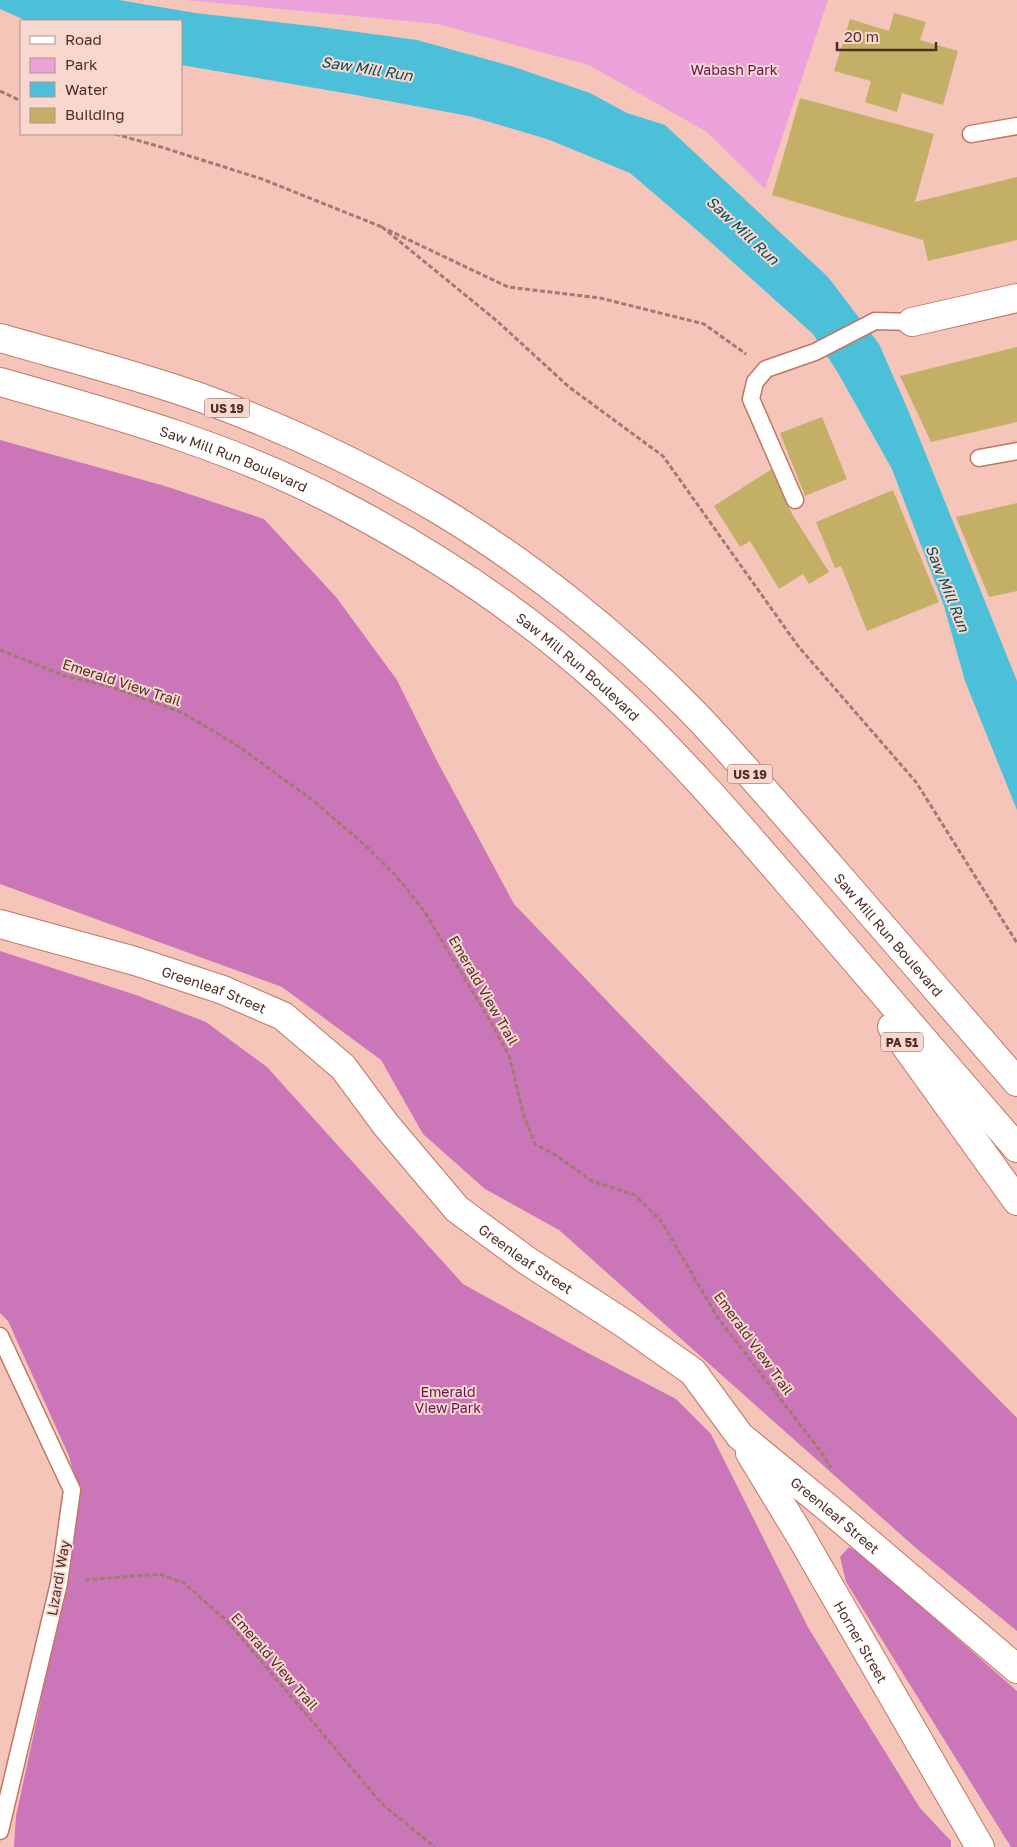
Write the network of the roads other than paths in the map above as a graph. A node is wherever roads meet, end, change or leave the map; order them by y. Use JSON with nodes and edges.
{"nodes":[{"id":1,"x":1017,"y":126,"type":"edge"},
{"id":2,"x":971,"y":134,"type":"dead end"},
{"id":3,"x":1017,"y":298,"type":"edge"},
{"id":4,"x":912,"y":322,"type":"joint"},
{"id":5,"x":0,"y":338,"type":"edge"},
{"id":6,"x":0,"y":382,"type":"edge"},
{"id":7,"x":1017,"y":451,"type":"edge"},
{"id":8,"x":979,"y":458,"type":"dead end"},
{"id":9,"x":796,"y":500,"type":"dead end"},
{"id":10,"x":787,"y":882,"type":"junction"},
{"id":11,"x":0,"y":924,"type":"edge"},
{"id":12,"x":1017,"y":1082,"type":"edge"},
{"id":13,"x":1017,"y":1148,"type":"edge"},
{"id":14,"x":1017,"y":1201,"type":"edge"},
{"id":15,"x":0,"y":1336,"type":"edge"},
{"id":16,"x":740,"y":1436,"type":"junction"},
{"id":17,"x":1017,"y":1669,"type":"edge"},
{"id":18,"x":0,"y":1831,"type":"edge"},
{"id":19,"x":980,"y":1847,"type":"edge"}],
"edges":[{"from":1,"to":2,"type":"lane"},
{"from":3,"to":4,"type":"main road"},
{"from":4,"to":9,"type":"lane"},
{"from":5,"to":12,"type":"main road","name":"Saw Mill Run Boulevard","number":"US 19"},
{"from":6,"to":10,"type":"main road","name":"Saw Mill Run Boulevard","number":"US 19"},
{"from":7,"to":8,"type":"lane"},
{"from":10,"to":13,"type":"main road","name":"Saw Mill Run Boulevard","number":"US 19"},
{"from":10,"to":14,"type":"main road","number":"PA 51"},
{"from":11,"to":16,"type":"main road","name":"Greenleaf Street"},
{"from":15,"to":18,"type":"lane","name":"Lizardi Way"},
{"from":16,"to":17,"type":"main road","name":"Greenleaf Street"},
{"from":16,"to":19,"type":"main road","name":"Horner Street"}]}
